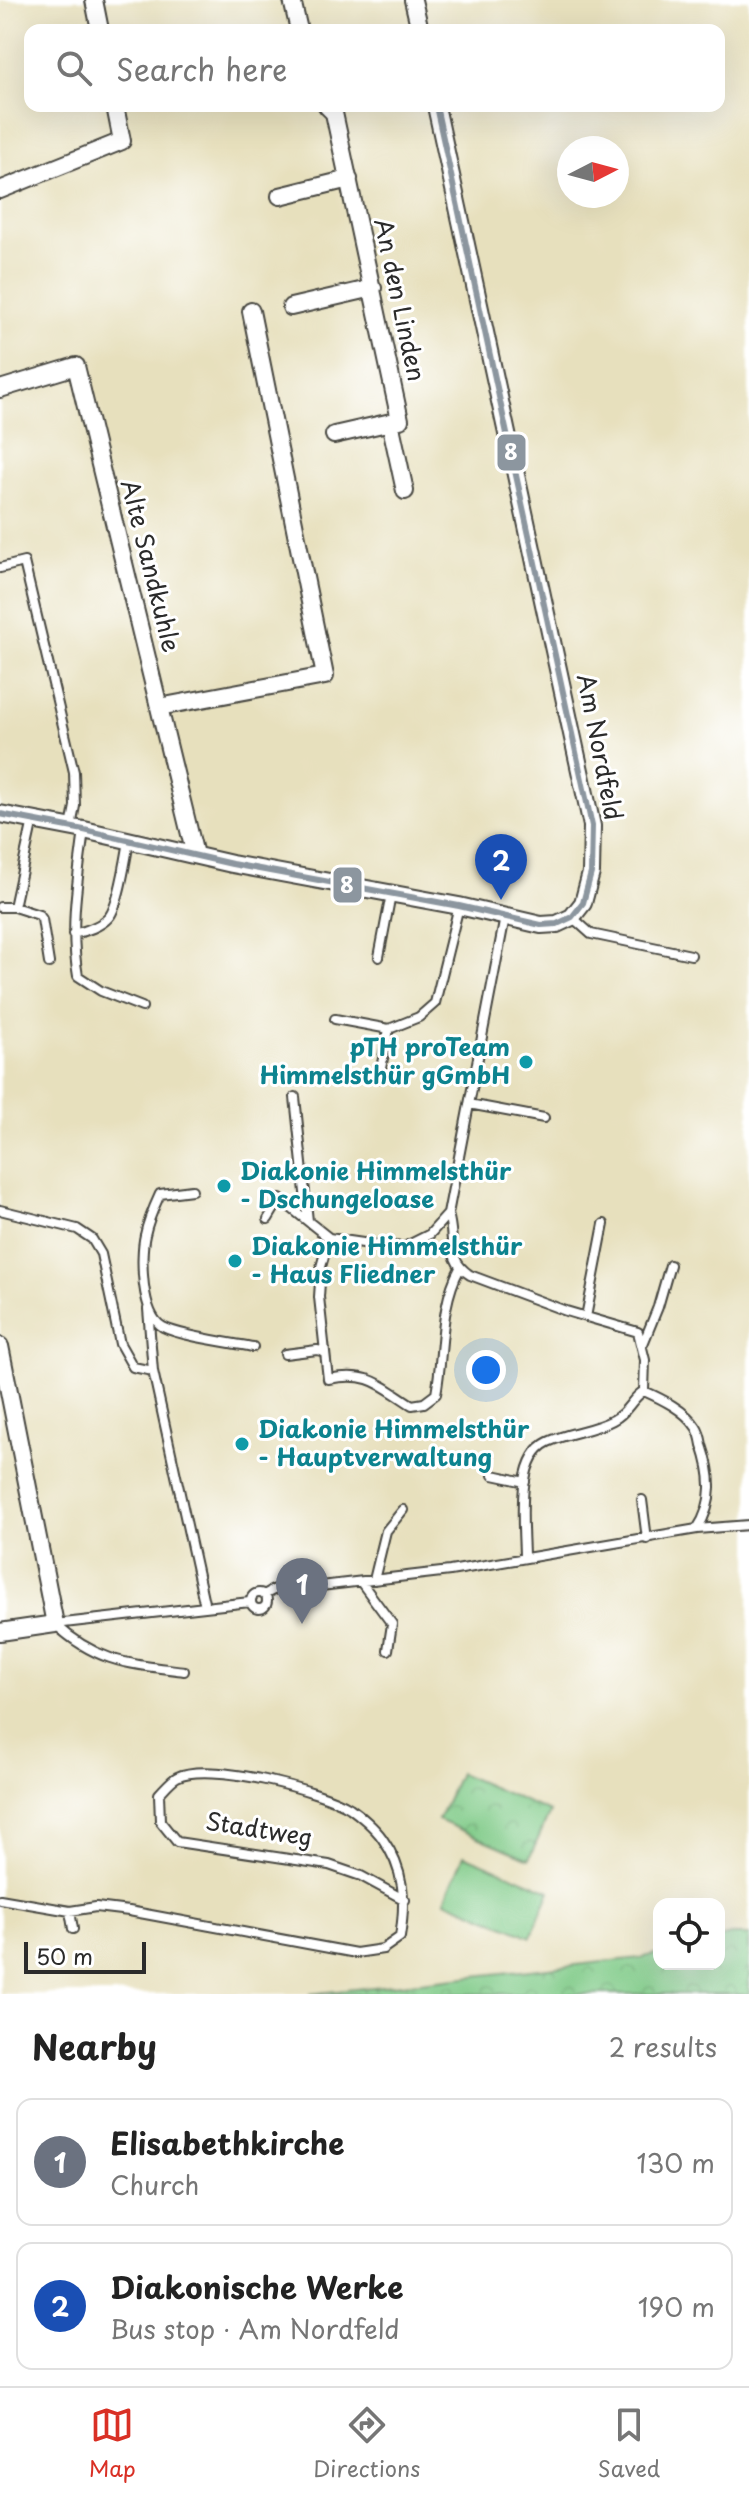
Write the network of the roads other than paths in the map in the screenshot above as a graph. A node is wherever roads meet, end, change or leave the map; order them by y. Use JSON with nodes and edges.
{"nodes":[{"id":1,"x":94,"y":0,"type":"edge"},
{"id":2,"x":292,"y":0,"type":"edge"},
{"id":3,"x":413,"y":0,"type":"edge"},
{"id":4,"x":99,"y":24,"type":"edge"},
{"id":5,"x":298,"y":24,"type":"edge"},
{"id":6,"x":419,"y":24,"type":"edge"},
{"id":7,"x":116,"y":112,"type":"edge"},
{"id":8,"x":333,"y":112,"type":"edge"},
{"id":9,"x":437,"y":112,"type":"edge"},
{"id":10,"x":349,"y":179,"type":"junction"},
{"id":11,"x":0,"y":190,"type":"edge"},
{"id":12,"x":280,"y":196,"type":"dead end"},
{"id":13,"x":373,"y":288,"type":"junction"},
{"id":14,"x":291,"y":307,"type":"dead end"},
{"id":15,"x":251,"y":311,"type":"dead end"},
{"id":16,"x":0,"y":389,"type":"edge"},
{"id":17,"x":390,"y":422,"type":"junction"},
{"id":18,"x":334,"y":435,"type":"dead end"},
{"id":19,"x":405,"y":491,"type":"dead end"},
{"id":20,"x":0,"y":568,"type":"edge"},
{"id":21,"x":159,"y":707,"type":"junction"},
{"id":22,"x":0,"y":814,"type":"edge"},
{"id":23,"x":33,"y":820,"type":"junction"},
{"id":24,"x":78,"y":828,"type":"junction"},
{"id":25,"x":129,"y":840,"type":"junction"},
{"id":26,"x":195,"y":855,"type":"junction"},
{"id":27,"x":391,"y":894,"type":"junction"},
{"id":28,"x":459,"y":906,"type":"junction"},
{"id":29,"x":0,"y":907,"type":"edge"},
{"id":30,"x":14,"y":907,"type":"junction"},
{"id":31,"x":505,"y":916,"type":"junction"},
{"id":32,"x":572,"y":917,"type":"junction"},
{"id":33,"x":73,"y":934,"type":"junction"},
{"id":34,"x":691,"y":955,"type":"dead end"},
{"id":35,"x":379,"y":957,"type":"dead end"},
{"id":36,"x":49,"y":963,"type":"dead end"},
{"id":37,"x":142,"y":1007,"type":"dead end"},
{"id":38,"x":335,"y":1019,"type":"dead end"},
{"id":39,"x":389,"y":1029,"type":"junction"},
{"id":40,"x":379,"y":1078,"type":"dead end"},
{"id":41,"x":295,"y":1097,"type":"dead end"},
{"id":42,"x":469,"y":1104,"type":"junction"},
{"id":43,"x":544,"y":1118,"type":"dead end"},
{"id":44,"x":192,"y":1190,"type":"dead end"},
{"id":45,"x":0,"y":1210,"type":"edge"},
{"id":46,"x":448,"y":1214,"type":"junction"},
{"id":47,"x":268,"y":1219,"type":"dead end"},
{"id":48,"x":308,"y":1221,"type":"junction"},
{"id":49,"x":604,"y":1224,"type":"dead end"},
{"id":50,"x":329,"y":1238,"type":"junction"},
{"id":51,"x":670,"y":1265,"type":"dead end"},
{"id":52,"x":460,"y":1268,"type":"junction"},
{"id":53,"x":148,"y":1309,"type":"junction"},
{"id":54,"x":586,"y":1317,"type":"junction"},
{"id":55,"x":643,"y":1344,"type":"junction"},
{"id":56,"x":0,"y":1346,"type":"edge"},
{"id":57,"x":253,"y":1347,"type":"dead end"},
{"id":58,"x":325,"y":1352,"type":"junction"},
{"id":59,"x":285,"y":1354,"type":"dead end"},
{"id":60,"x":153,"y":1371,"type":"junction"},
{"id":61,"x":644,"y":1391,"type":"junction"},
{"id":62,"x":493,"y":1475,"type":"dead end"},
{"id":63,"x":525,"y":1482,"type":"junction"},
{"id":64,"x":642,"y":1500,"type":"dead end"},
{"id":65,"x":403,"y":1510,"type":"dead end"},
{"id":66,"x":749,"y":1525,"type":"edge"},
{"id":67,"x":697,"y":1529,"type":"junction"},
{"id":68,"x":647,"y":1539,"type":"junction"},
{"id":69,"x":524,"y":1558,"type":"junction"},
{"id":70,"x":374,"y":1580,"type":"junction"},
{"id":71,"x":361,"y":1582,"type":"junction"},
{"id":72,"x":205,"y":1607,"type":"junction"},
{"id":73,"x":55,"y":1624,"type":"junction"},
{"id":74,"x":0,"y":1632,"type":"edge"},
{"id":75,"x":388,"y":1650,"type":"dead end"},
{"id":76,"x":184,"y":1671,"type":"dead end"},
{"id":77,"x":0,"y":1899,"type":"edge"},
{"id":78,"x":405,"y":1900,"type":"junction"},
{"id":79,"x":70,"y":1911,"type":"junction"},
{"id":80,"x":73,"y":1929,"type":"dead end"}],
"edges":[{"from":1,"to":4,"type":"street"},
{"from":2,"to":5,"type":"street"},
{"from":3,"to":6,"type":"street"},
{"from":7,"to":11,"type":"street"},
{"from":8,"to":10,"type":"street","name":"An den Linden"},
{"from":9,"to":32,"type":"street","name":"Am Nordfeld"},
{"from":10,"to":12,"type":"street"},
{"from":10,"to":13,"type":"street","name":"An den Linden"},
{"from":13,"to":14,"type":"street"},
{"from":13,"to":17,"type":"street","name":"An den Linden"},
{"from":15,"to":21,"type":"street"},
{"from":16,"to":21,"type":"street","name":"Alte Sandkuhle"},
{"from":17,"to":18,"type":"street"},
{"from":17,"to":19,"type":"street","name":"An den Linden"},
{"from":20,"to":24,"type":"lane"},
{"from":21,"to":26,"type":"street","name":"Alte Sandkuhle"},
{"from":22,"to":23,"type":"street"},
{"from":23,"to":24,"type":"street"},
{"from":23,"to":30,"type":"lane"},
{"from":24,"to":25,"type":"street"},
{"from":24,"to":33,"type":"lane"},
{"from":25,"to":26,"type":"street"},
{"from":25,"to":33,"type":"lane"},
{"from":26,"to":27,"type":"street"},
{"from":27,"to":28,"type":"street"},
{"from":27,"to":35,"type":"lane"},
{"from":28,"to":31,"type":"street"},
{"from":28,"to":39,"type":"lane"},
{"from":29,"to":30,"type":"lane"},
{"from":30,"to":36,"type":"lane"},
{"from":31,"to":32,"type":"street"},
{"from":31,"to":42,"type":"lane"},
{"from":32,"to":34,"type":"lane"},
{"from":33,"to":37,"type":"lane"},
{"from":38,"to":39,"type":"lane"},
{"from":39,"to":40,"type":"lane"},
{"from":41,"to":48,"type":"lane"},
{"from":42,"to":43,"type":"lane"},
{"from":42,"to":46,"type":"lane"},
{"from":44,"to":53,"type":"lane"},
{"from":45,"to":60,"type":"lane"},
{"from":46,"to":50,"type":"lane"},
{"from":46,"to":52,"type":"lane"},
{"from":47,"to":48,"type":"lane"},
{"from":48,"to":50,"type":"lane"},
{"from":49,"to":54,"type":"lane"},
{"from":50,"to":58,"type":"lane"},
{"from":51,"to":55,"type":"lane"},
{"from":52,"to":54,"type":"lane"},
{"from":52,"to":58,"type":"lane"},
{"from":53,"to":57,"type":"lane"},
{"from":53,"to":60,"type":"lane"},
{"from":54,"to":55,"type":"lane"},
{"from":55,"to":61,"type":"lane"},
{"from":56,"to":73,"type":"street"},
{"from":58,"to":59,"type":"lane"},
{"from":60,"to":72,"type":"lane"},
{"from":61,"to":63,"type":"lane"},
{"from":61,"to":67,"type":"lane"},
{"from":62,"to":63,"type":"lane"},
{"from":63,"to":69,"type":"lane"},
{"from":64,"to":68,"type":"lane"},
{"from":65,"to":70,"type":"lane"},
{"from":66,"to":67,"type":"lane"},
{"from":67,"to":68,"type":"lane"},
{"from":68,"to":69,"type":"lane"},
{"from":69,"to":70,"type":"lane"},
{"from":70,"to":71,"type":"lane"},
{"from":71,"to":72,"type":"lane"},
{"from":71,"to":75,"type":"lane"},
{"from":72,"to":73,"type":"lane"},
{"from":73,"to":74,"type":"street"},
{"from":73,"to":76,"type":"lane"},
{"from":77,"to":79,"type":"lane","name":"Stadtweg"},
{"from":78,"to":78,"type":"lane","name":"Stadtweg"},
{"from":78,"to":79,"type":"lane","name":"Stadtweg"},
{"from":79,"to":80,"type":"lane"}]}
